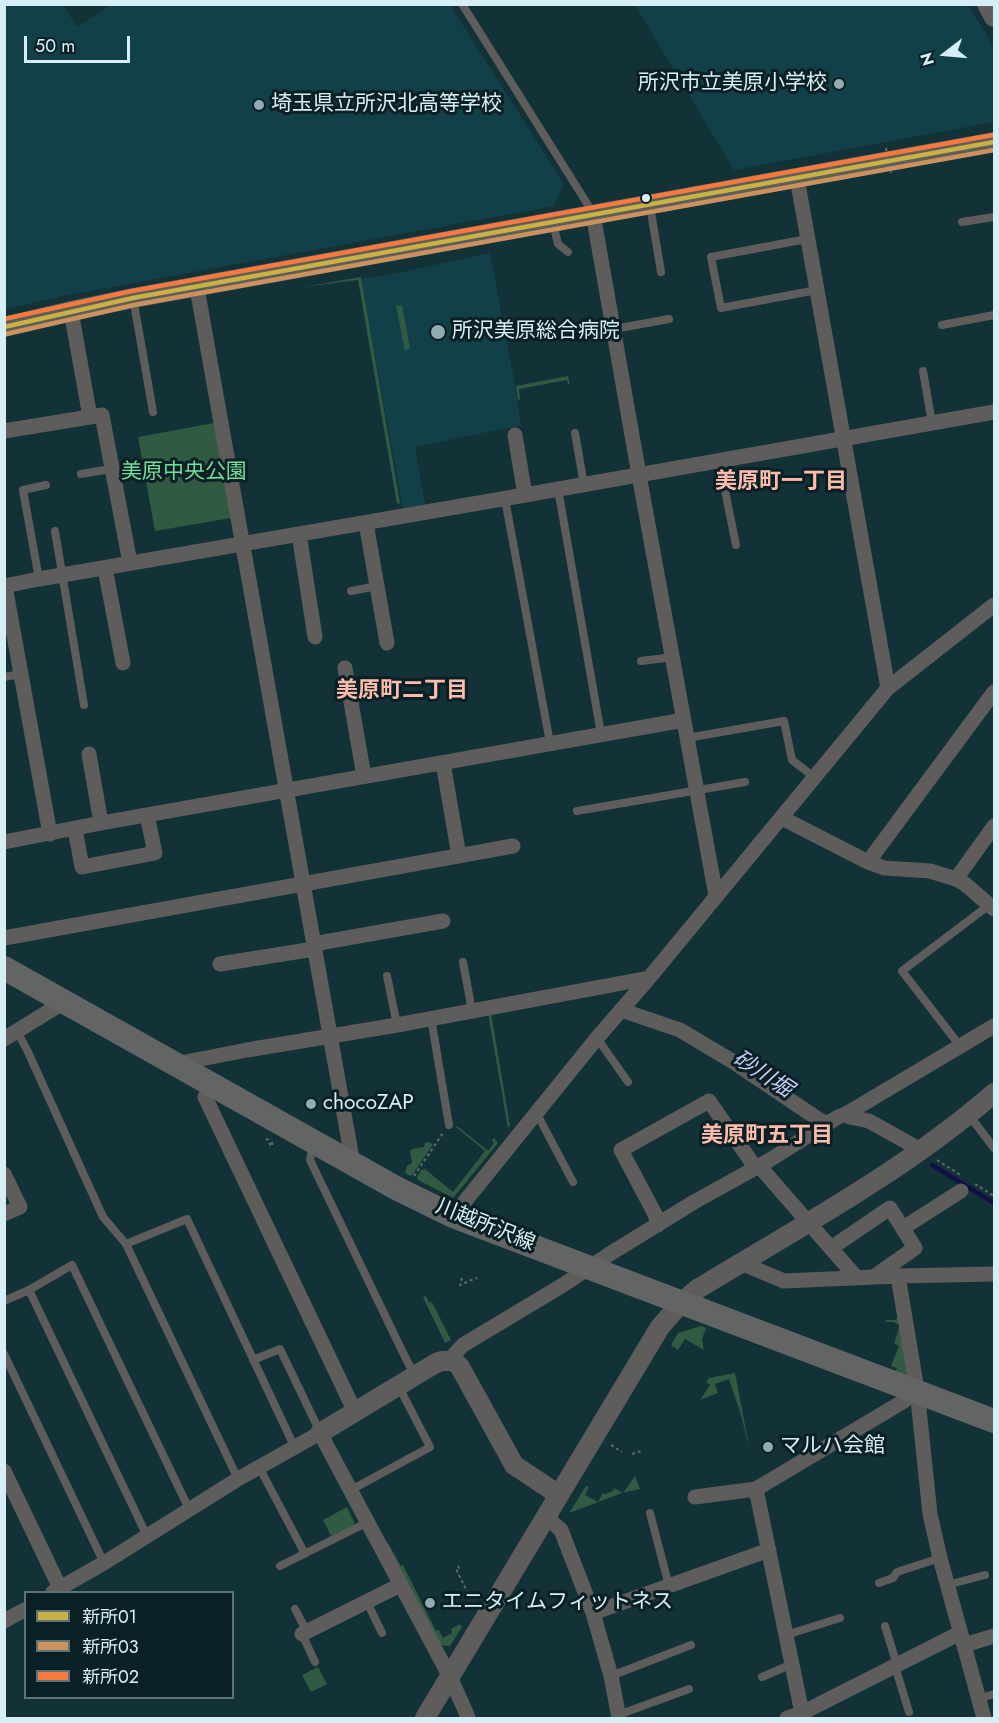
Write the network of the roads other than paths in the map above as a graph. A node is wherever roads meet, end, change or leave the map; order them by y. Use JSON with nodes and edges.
{"nodes":[{"id":1,"x":462,"y":4,"type":"edge"},
{"id":2,"x":987,"y":4,"type":"edge"},
{"id":3,"x":994,"y":17,"type":"edge"},
{"id":4,"x":994,"y":142,"type":"edge"},
{"id":5,"x":797,"y":178,"type":"junction"},
{"id":6,"x":650,"y":204,"type":"junction"},
{"id":7,"x":593,"y":214,"type":"junction"},
{"id":8,"x":994,"y":217,"type":"edge"},
{"id":9,"x":553,"y":222,"type":"junction"},
{"id":10,"x":962,"y":222,"type":"dead end"},
{"id":11,"x":807,"y":239,"type":"junction"},
{"id":12,"x":568,"y":252,"type":"dead end"},
{"id":13,"x":661,"y":272,"type":"dead end"},
{"id":14,"x":196,"y":288,"type":"junction"},
{"id":15,"x":817,"y":290,"type":"junction"},
{"id":16,"x":133,"y":298,"type":"junction"},
{"id":17,"x":71,"y":311,"type":"junction"},
{"id":18,"x":994,"y":315,"type":"edge"},
{"id":19,"x":669,"y":319,"type":"dead end"},
{"id":20,"x":942,"y":325,"type":"dead end"},
{"id":21,"x":4,"y":327,"type":"edge"},
{"id":22,"x":614,"y":329,"type":"junction"},
{"id":23,"x":923,"y":371,"type":"dead end"},
{"id":24,"x":153,"y":412,"type":"dead end"},
{"id":25,"x":994,"y":412,"type":"edge"},
{"id":26,"x":90,"y":417,"type":"junction"},
{"id":27,"x":932,"y":423,"type":"junction"},
{"id":28,"x":4,"y":431,"type":"edge"},
{"id":29,"x":575,"y":433,"type":"dead end"},
{"id":30,"x":515,"y":435,"type":"dead end"},
{"id":31,"x":844,"y":439,"type":"junction"},
{"id":32,"x":719,"y":461,"type":"junction"},
{"id":33,"x":111,"y":469,"type":"junction"},
{"id":34,"x":81,"y":474,"type":"dead end"},
{"id":35,"x":639,"y":475,"type":"junction"},
{"id":36,"x":46,"y":485,"type":"dead end"},
{"id":37,"x":584,"y":485,"type":"junction"},
{"id":38,"x":558,"y":489,"type":"junction"},
{"id":39,"x":525,"y":495,"type":"junction"},
{"id":40,"x":506,"y":499,"type":"junction"},
{"id":41,"x":366,"y":523,"type":"junction"},
{"id":42,"x":55,"y":531,"type":"dead end"},
{"id":43,"x":299,"y":534,"type":"junction"},
{"id":44,"x":242,"y":544,"type":"junction"},
{"id":45,"x":736,"y":545,"type":"dead end"},
{"id":46,"x":130,"y":563,"type":"junction"},
{"id":47,"x":105,"y":568,"type":"junction"},
{"id":48,"x":62,"y":576,"type":"junction"},
{"id":49,"x":39,"y":579,"type":"junction"},
{"id":50,"x":5,"y":586,"type":"edge"},
{"id":51,"x":377,"y":586,"type":"junction"},
{"id":52,"x":351,"y":591,"type":"dead end"},
{"id":53,"x":994,"y":605,"type":"edge"},
{"id":54,"x":315,"y":638,"type":"dead end"},
{"id":55,"x":387,"y":643,"type":"dead end"},
{"id":56,"x":673,"y":657,"type":"junction"},
{"id":57,"x":641,"y":661,"type":"dead end"},
{"id":58,"x":123,"y":663,"type":"dead end"},
{"id":59,"x":345,"y":668,"type":"dead end"},
{"id":60,"x":21,"y":674,"type":"junction"},
{"id":61,"x":4,"y":677,"type":"edge"},
{"id":62,"x":888,"y":688,"type":"junction"},
{"id":63,"x":994,"y":692,"type":"edge"},
{"id":64,"x":84,"y":705,"type":"dead end"},
{"id":65,"x":684,"y":720,"type":"junction"},
{"id":66,"x":601,"y":734,"type":"junction"},
{"id":67,"x":687,"y":738,"type":"junction"},
{"id":68,"x":550,"y":743,"type":"junction"},
{"id":69,"x":89,"y":754,"type":"dead end"},
{"id":70,"x":442,"y":763,"type":"junction"},
{"id":71,"x":364,"y":776,"type":"junction"},
{"id":72,"x":814,"y":777,"type":"junction"},
{"id":73,"x":744,"y":782,"type":"dead end"},
{"id":74,"x":286,"y":790,"type":"junction"},
{"id":75,"x":697,"y":790,"type":"junction"},
{"id":76,"x":578,"y":811,"type":"dead end"},
{"id":77,"x":147,"y":815,"type":"junction"},
{"id":78,"x":782,"y":818,"type":"junction"},
{"id":79,"x":101,"y":823,"type":"junction"},
{"id":80,"x":994,"y":826,"type":"edge"},
{"id":81,"x":75,"y":829,"type":"junction"},
{"id":82,"x":50,"y":834,"type":"junction"},
{"id":83,"x":4,"y":842,"type":"edge"},
{"id":84,"x":513,"y":846,"type":"dead end"},
{"id":85,"x":459,"y":856,"type":"junction"},
{"id":86,"x":868,"y":862,"type":"junction"},
{"id":87,"x":956,"y":879,"type":"junction"},
{"id":88,"x":303,"y":885,"type":"junction"},
{"id":89,"x":716,"y":896,"type":"junction"},
{"id":90,"x":991,"y":906,"type":"edge"},
{"id":91,"x":443,"y":921,"type":"dead end"},
{"id":92,"x":4,"y":938,"type":"edge"},
{"id":93,"x":314,"y":946,"type":"junction"},
{"id":94,"x":463,"y":962,"type":"dead end"},
{"id":95,"x":220,"y":964,"type":"dead end"},
{"id":96,"x":4,"y":968,"type":"edge"},
{"id":97,"x":387,"y":976,"type":"dead end"},
{"id":98,"x":649,"y":978,"type":"junction"},
{"id":99,"x":64,"y":1002,"type":"junction"},
{"id":100,"x":621,"y":1010,"type":"junction"},
{"id":101,"x":472,"y":1011,"type":"junction"},
{"id":102,"x":431,"y":1018,"type":"junction"},
{"id":103,"x":397,"y":1025,"type":"junction"},
{"id":104,"x":994,"y":1026,"type":"edge"},
{"id":105,"x":11,"y":1035,"type":"edge"},
{"id":106,"x":329,"y":1036,"type":"junction"},
{"id":107,"x":597,"y":1038,"type":"junction"},
{"id":108,"x":960,"y":1046,"type":"junction"},
{"id":109,"x":175,"y":1064,"type":"junction"},
{"id":110,"x":628,"y":1082,"type":"dead end"},
{"id":111,"x":212,"y":1084,"type":"junction"},
{"id":112,"x":994,"y":1093,"type":"edge"},
{"id":113,"x":537,"y":1114,"type":"junction"},
{"id":114,"x":969,"y":1115,"type":"junction"},
{"id":115,"x":838,"y":1118,"type":"junction"},
{"id":116,"x":449,"y":1125,"type":"road end"},
{"id":117,"x":314,"y":1142,"type":"junction"},
{"id":118,"x":994,"y":1148,"type":"edge"},
{"id":119,"x":921,"y":1150,"type":"junction"},
{"id":120,"x":353,"y":1164,"type":"junction"},
{"id":121,"x":755,"y":1167,"type":"junction"},
{"id":122,"x":4,"y":1174,"type":"edge"},
{"id":123,"x":573,"y":1182,"type":"dead end"},
{"id":124,"x":968,"y":1184,"type":"road end"},
{"id":125,"x":4,"y":1214,"type":"edge"},
{"id":126,"x":453,"y":1216,"type":"junction"},
{"id":127,"x":810,"y":1222,"type":"junction"},
{"id":128,"x":657,"y":1224,"type":"junction"},
{"id":129,"x":903,"y":1228,"type":"junction"},
{"id":130,"x":126,"y":1244,"type":"junction"},
{"id":131,"x":831,"y":1248,"type":"junction"},
{"id":132,"x":741,"y":1263,"type":"junction"},
{"id":133,"x":590,"y":1267,"type":"junction"},
{"id":134,"x":994,"y":1274,"type":"edge"},
{"id":135,"x":875,"y":1276,"type":"junction"},
{"id":136,"x":898,"y":1276,"type":"junction"},
{"id":137,"x":856,"y":1277,"type":"junction"},
{"id":138,"x":29,"y":1290,"type":"junction"},
{"id":139,"x":4,"y":1301,"type":"edge"},
{"id":140,"x":682,"y":1302,"type":"junction"},
{"id":141,"x":4,"y":1354,"type":"edge"},
{"id":142,"x":449,"y":1359,"type":"junction"},
{"id":143,"x":253,"y":1360,"type":"junction"},
{"id":144,"x":416,"y":1376,"type":"junction"},
{"id":145,"x":399,"y":1387,"type":"junction"},
{"id":146,"x":917,"y":1390,"type":"junction"},
{"id":147,"x":355,"y":1412,"type":"junction"},
{"id":148,"x":994,"y":1421,"type":"edge"},
{"id":149,"x":320,"y":1433,"type":"junction"},
{"id":150,"x":295,"y":1448,"type":"junction"},
{"id":151,"x":259,"y":1467,"type":"junction"},
{"id":152,"x":4,"y":1471,"type":"edge"},
{"id":153,"x":238,"y":1479,"type":"junction"},
{"id":154,"x":756,"y":1489,"type":"junction"},
{"id":155,"x":351,"y":1490,"type":"junction"},
{"id":156,"x":559,"y":1495,"type":"junction"},
{"id":157,"x":695,"y":1497,"type":"dead end"},
{"id":158,"x":189,"y":1509,"type":"junction"},
{"id":159,"x":650,"y":1513,"type":"dead end"},
{"id":160,"x":546,"y":1516,"type":"junction"},
{"id":161,"x":368,"y":1522,"type":"junction"},
{"id":162,"x":147,"y":1536,"type":"junction"},
{"id":163,"x":769,"y":1550,"type":"junction"},
{"id":164,"x":305,"y":1554,"type":"junction"},
{"id":165,"x":940,"y":1558,"type":"junction"},
{"id":166,"x":104,"y":1563,"type":"junction"},
{"id":167,"x":280,"y":1566,"type":"dead end"},
{"id":168,"x":985,"y":1575,"type":"dead end"},
{"id":169,"x":879,"y":1583,"type":"dead end"},
{"id":170,"x":400,"y":1585,"type":"junction"},
{"id":171,"x":947,"y":1585,"type":"junction"},
{"id":172,"x":669,"y":1586,"type":"junction"},
{"id":173,"x":57,"y":1590,"type":"edge"},
{"id":174,"x":367,"y":1602,"type":"junction"},
{"id":175,"x":295,"y":1609,"type":"dead end"},
{"id":176,"x":24,"y":1610,"type":"edge"},
{"id":177,"x":593,"y":1613,"type":"junction"},
{"id":178,"x":840,"y":1618,"type":"dead end"},
{"id":179,"x":4,"y":1621,"type":"edge"},
{"id":180,"x":885,"y":1626,"type":"dead end"},
{"id":181,"x":305,"y":1633,"type":"junction"},
{"id":182,"x":382,"y":1633,"type":"dead end"},
{"id":183,"x":786,"y":1635,"type":"junction"},
{"id":184,"x":994,"y":1636,"type":"edge"},
{"id":185,"x":962,"y":1639,"type":"junction"},
{"id":186,"x":691,"y":1645,"type":"dead end"},
{"id":187,"x":315,"y":1662,"type":"dead end"},
{"id":188,"x":792,"y":1664,"type":"junction"},
{"id":189,"x":896,"y":1665,"type":"junction"},
{"id":190,"x":611,"y":1676,"type":"junction"},
{"id":191,"x":450,"y":1677,"type":"junction"},
{"id":192,"x":762,"y":1677,"type":"dead end"},
{"id":193,"x":689,"y":1689,"type":"dead end"},
{"id":194,"x":994,"y":1694,"type":"edge"},
{"id":195,"x":978,"y":1699,"type":"junction"},
{"id":196,"x":909,"y":1712,"type":"dead end"},
{"id":197,"x":619,"y":1717,"type":"edge"},
{"id":198,"x":798,"y":1717,"type":"edge"},
{"id":199,"x":425,"y":1719,"type":"edge"},
{"id":200,"x":468,"y":1719,"type":"edge"},
{"id":201,"x":984,"y":1719,"type":"edge"}],
"edges":[{"from":1,"to":7,"type":"lane"},
{"from":2,"to":3,"type":"street"},
{"from":4,"to":5,"type":"street"},
{"from":5,"to":6,"type":"street"},
{"from":5,"to":11,"type":"street"},
{"from":6,"to":7,"type":"street"},
{"from":6,"to":13,"type":"lane"},
{"from":7,"to":9,"type":"street"},
{"from":7,"to":22,"type":"street"},
{"from":8,"to":10,"type":"lane"},
{"from":9,"to":12,"type":"lane"},
{"from":9,"to":14,"type":"street"},
{"from":11,"to":15,"type":"street"},
{"from":11,"to":15,"type":"lane"},
{"from":14,"to":16,"type":"street"},
{"from":14,"to":44,"type":"street"},
{"from":15,"to":31,"type":"street"},
{"from":16,"to":17,"type":"street"},
{"from":16,"to":24,"type":"lane"},
{"from":17,"to":21,"type":"street"},
{"from":17,"to":26,"type":"street"},
{"from":18,"to":20,"type":"lane"},
{"from":19,"to":22,"type":"lane"},
{"from":22,"to":35,"type":"street"},
{"from":23,"to":27,"type":"lane"},
{"from":25,"to":27,"type":"street"},
{"from":26,"to":28,"type":"street"},
{"from":26,"to":33,"type":"street"},
{"from":27,"to":31,"type":"street"},
{"from":29,"to":37,"type":"lane"},
{"from":30,"to":39,"type":"street"},
{"from":31,"to":32,"type":"street"},
{"from":31,"to":62,"type":"street"},
{"from":32,"to":35,"type":"street"},
{"from":32,"to":45,"type":"lane"},
{"from":33,"to":34,"type":"lane"},
{"from":33,"to":46,"type":"street"},
{"from":35,"to":37,"type":"street"},
{"from":35,"to":56,"type":"street"},
{"from":36,"to":49,"type":"lane"},
{"from":37,"to":38,"type":"street"},
{"from":38,"to":39,"type":"street"},
{"from":38,"to":66,"type":"lane"},
{"from":39,"to":40,"type":"street"},
{"from":40,"to":41,"type":"street"},
{"from":40,"to":68,"type":"lane"},
{"from":41,"to":43,"type":"street"},
{"from":41,"to":51,"type":"street"},
{"from":42,"to":48,"type":"lane"},
{"from":43,"to":44,"type":"street"},
{"from":43,"to":54,"type":"street"},
{"from":44,"to":46,"type":"street"},
{"from":44,"to":74,"type":"street"},
{"from":46,"to":47,"type":"street"},
{"from":47,"to":48,"type":"street"},
{"from":47,"to":58,"type":"street"},
{"from":48,"to":49,"type":"street"},
{"from":48,"to":64,"type":"lane"},
{"from":49,"to":50,"type":"street"},
{"from":50,"to":60,"type":"street"},
{"from":51,"to":52,"type":"lane"},
{"from":51,"to":55,"type":"street"},
{"from":53,"to":62,"type":"street"},
{"from":56,"to":57,"type":"lane"},
{"from":56,"to":65,"type":"street"},
{"from":59,"to":71,"type":"street"},
{"from":60,"to":61,"type":"lane"},
{"from":60,"to":82,"type":"street"},
{"from":62,"to":72,"type":"street"},
{"from":63,"to":86,"type":"street"},
{"from":65,"to":66,"type":"street"},
{"from":65,"to":67,"type":"street"},
{"from":66,"to":68,"type":"street"},
{"from":67,"to":72,"type":"lane"},
{"from":67,"to":75,"type":"street"},
{"from":68,"to":70,"type":"street"},
{"from":69,"to":79,"type":"street"},
{"from":70,"to":71,"type":"street"},
{"from":70,"to":85,"type":"street"},
{"from":71,"to":74,"type":"street"},
{"from":72,"to":78,"type":"street"},
{"from":73,"to":75,"type":"lane"},
{"from":74,"to":77,"type":"street"},
{"from":74,"to":88,"type":"street"},
{"from":75,"to":76,"type":"lane"},
{"from":75,"to":89,"type":"street"},
{"from":77,"to":79,"type":"street"},
{"from":77,"to":81,"type":"street"},
{"from":78,"to":86,"type":"street"},
{"from":78,"to":89,"type":"street"},
{"from":79,"to":81,"type":"street"},
{"from":80,"to":87,"type":"street"},
{"from":81,"to":82,"type":"street"},
{"from":82,"to":83,"type":"street"},
{"from":84,"to":85,"type":"street"},
{"from":85,"to":88,"type":"street"},
{"from":86,"to":87,"type":"street"},
{"from":87,"to":90,"type":"street"},
{"from":88,"to":92,"type":"street"},
{"from":88,"to":93,"type":"street"},
{"from":89,"to":98,"type":"street"},
{"from":90,"to":108,"type":"lane"},
{"from":91,"to":93,"type":"street"},
{"from":93,"to":95,"type":"street"},
{"from":93,"to":106,"type":"street"},
{"from":94,"to":101,"type":"lane"},
{"from":96,"to":99,"type":"main road","name":"川越所沢線"},
{"from":97,"to":103,"type":"lane"},
{"from":98,"to":100,"type":"street"},
{"from":98,"to":101,"type":"street"},
{"from":99,"to":105,"type":"street"},
{"from":99,"to":109,"type":"main road","name":"川越所沢線"},
{"from":100,"to":107,"type":"street"},
{"from":100,"to":115,"type":"street"},
{"from":101,"to":102,"type":"street"},
{"from":102,"to":103,"type":"street"},
{"from":102,"to":116,"type":"lane"},
{"from":103,"to":106,"type":"street"},
{"from":104,"to":108,"type":"street"},
{"from":105,"to":130,"type":"lane"},
{"from":106,"to":109,"type":"street"},
{"from":106,"to":120,"type":"street"},
{"from":107,"to":110,"type":"lane"},
{"from":107,"to":113,"type":"street"},
{"from":108,"to":115,"type":"street"},
{"from":109,"to":111,"type":"main road","name":"川越所沢線"},
{"from":111,"to":117,"type":"main road","name":"川越所沢線"},
{"from":111,"to":147,"type":"street"},
{"from":112,"to":114,"type":"street"},
{"from":113,"to":123,"type":"lane"},
{"from":113,"to":126,"type":"street"},
{"from":114,"to":118,"type":"lane"},
{"from":114,"to":119,"type":"street"},
{"from":115,"to":119,"type":"street"},
{"from":115,"to":121,"type":"street"},
{"from":117,"to":120,"type":"main road","name":"川越所沢線"},
{"from":117,"to":144,"type":"lane"},
{"from":119,"to":127,"type":"street"},
{"from":120,"to":126,"type":"main road","name":"川越所沢線"},
{"from":121,"to":127,"type":"street"},
{"from":121,"to":128,"type":"street"},
{"from":121,"to":128,"type":"street"},
{"from":122,"to":125,"type":"street"},
{"from":124,"to":129,"type":"street"},
{"from":126,"to":133,"type":"main road","name":"川越所沢線"},
{"from":127,"to":131,"type":"street"},
{"from":127,"to":132,"type":"street"},
{"from":128,"to":133,"type":"street"},
{"from":129,"to":131,"type":"street"},
{"from":129,"to":135,"type":"street"},
{"from":130,"to":143,"type":"lane"},
{"from":130,"to":153,"type":"lane"},
{"from":131,"to":137,"type":"street"},
{"from":132,"to":137,"type":"street"},
{"from":132,"to":140,"type":"street"},
{"from":133,"to":140,"type":"main road","name":"川越所沢線"},
{"from":133,"to":142,"type":"street"},
{"from":134,"to":136,"type":"street"},
{"from":135,"to":136,"type":"street"},
{"from":135,"to":137,"type":"street"},
{"from":136,"to":146,"type":"street"},
{"from":138,"to":139,"type":"lane"},
{"from":138,"to":158,"type":"lane"},
{"from":138,"to":162,"type":"lane"},
{"from":140,"to":146,"type":"main road","name":"川越所沢線"},
{"from":140,"to":156,"type":"street"},
{"from":141,"to":166,"type":"lane"},
{"from":142,"to":144,"type":"street"},
{"from":142,"to":156,"type":"street"},
{"from":143,"to":149,"type":"lane"},
{"from":143,"to":150,"type":"lane"},
{"from":144,"to":145,"type":"street"},
{"from":145,"to":147,"type":"street"},
{"from":145,"to":155,"type":"lane"},
{"from":146,"to":148,"type":"main road","name":"川越所沢線"},
{"from":146,"to":154,"type":"street"},
{"from":146,"to":165,"type":"street"},
{"from":147,"to":149,"type":"street"},
{"from":149,"to":150,"type":"street"},
{"from":149,"to":155,"type":"street"},
{"from":150,"to":151,"type":"street"},
{"from":151,"to":153,"type":"street"},
{"from":151,"to":164,"type":"lane"},
{"from":152,"to":173,"type":"street"},
{"from":153,"to":158,"type":"street"},
{"from":154,"to":157,"type":"street"},
{"from":154,"to":163,"type":"street"},
{"from":155,"to":161,"type":"street"},
{"from":156,"to":160,"type":"street"},
{"from":158,"to":162,"type":"street"},
{"from":159,"to":172,"type":"lane"},
{"from":160,"to":177,"type":"street"},
{"from":160,"to":191,"type":"street"},
{"from":161,"to":164,"type":"lane"},
{"from":161,"to":170,"type":"street"},
{"from":162,"to":166,"type":"street"},
{"from":163,"to":172,"type":"street"},
{"from":163,"to":183,"type":"street"},
{"from":164,"to":167,"type":"lane"},
{"from":165,"to":169,"type":"lane"},
{"from":165,"to":171,"type":"street"},
{"from":166,"to":173,"type":"street"},
{"from":168,"to":171,"type":"lane"},
{"from":170,"to":174,"type":"street"},
{"from":170,"to":191,"type":"street"},
{"from":171,"to":185,"type":"street"},
{"from":172,"to":177,"type":"street"},
{"from":174,"to":181,"type":"street"},
{"from":174,"to":182,"type":"lane"},
{"from":175,"to":181,"type":"lane"},
{"from":176,"to":179,"type":"street"},
{"from":177,"to":190,"type":"street"},
{"from":178,"to":183,"type":"lane"},
{"from":180,"to":189,"type":"lane"},
{"from":181,"to":187,"type":"lane"},
{"from":183,"to":188,"type":"street"},
{"from":184,"to":185,"type":"street"},
{"from":185,"to":189,"type":"street"},
{"from":185,"to":195,"type":"street"},
{"from":186,"to":190,"type":"lane"},
{"from":188,"to":192,"type":"lane"},
{"from":188,"to":198,"type":"street"},
{"from":189,"to":196,"type":"lane"},
{"from":189,"to":198,"type":"street"},
{"from":190,"to":197,"type":"street"},
{"from":191,"to":199,"type":"street"},
{"from":191,"to":200,"type":"street"},
{"from":193,"to":197,"type":"lane"},
{"from":194,"to":195,"type":"lane"},
{"from":195,"to":201,"type":"street"}]}
